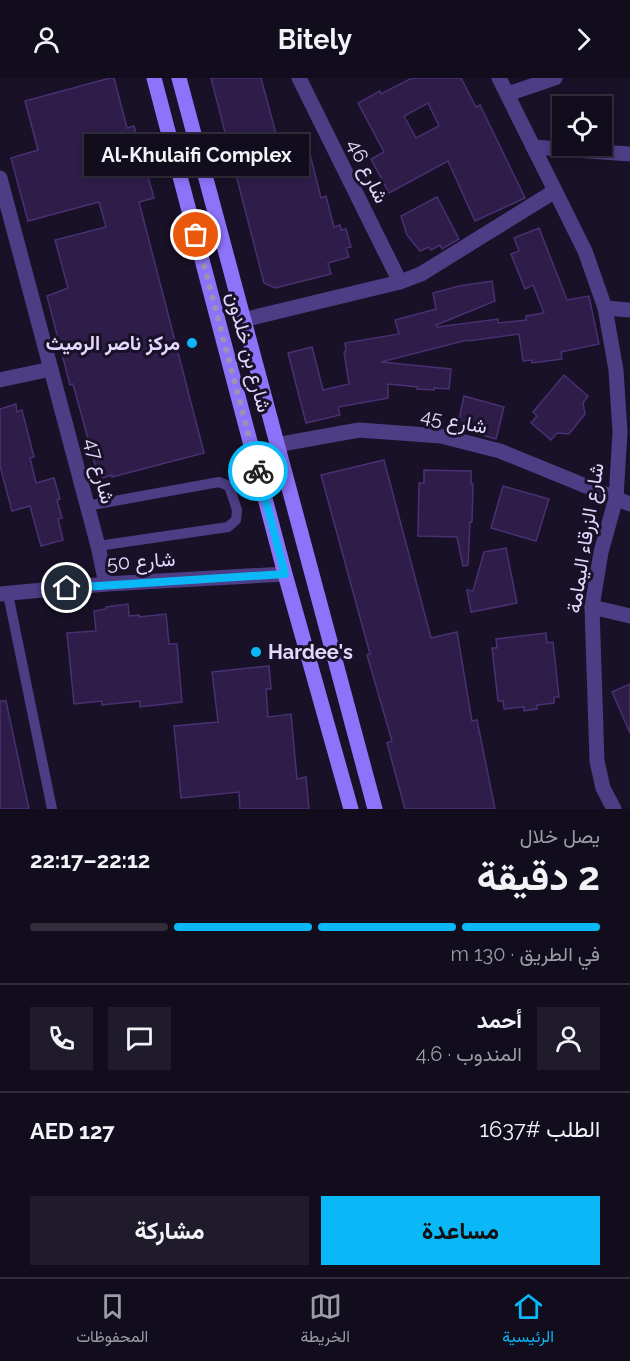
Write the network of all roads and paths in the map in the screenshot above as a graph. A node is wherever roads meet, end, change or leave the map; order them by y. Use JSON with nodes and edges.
{"nodes":[{"id":1,"x":154,"y":78,"type":"edge"},
{"id":2,"x":179,"y":78,"type":"edge"},
{"id":3,"x":299,"y":78,"type":"edge"},
{"id":4,"x":499,"y":78,"type":"edge"},
{"id":5,"x":555,"y":78,"type":"edge"},
{"id":6,"x":508,"y":94,"type":"junction"},
{"id":7,"x":533,"y":147,"type":"junction"},
{"id":8,"x":630,"y":154,"type":"edge"},
{"id":9,"x":0,"y":178,"type":"edge"},
{"id":10,"x":555,"y":191,"type":"junction"},
{"id":11,"x":400,"y":282,"type":"junction"},
{"id":12,"x":605,"y":308,"type":"junction"},
{"id":13,"x":630,"y":310,"type":"edge"},
{"id":14,"x":243,"y":320,"type":"junction"},
{"id":15,"x":51,"y":369,"type":"junction"},
{"id":16,"x":0,"y":380,"type":"edge"},
{"id":17,"x":276,"y":445,"type":"junction"},
{"id":18,"x":623,"y":501,"type":"edge"},
{"id":19,"x":87,"y":506,"type":"junction"},
{"id":20,"x":98,"y":546,"type":"junction"},
{"id":21,"x":285,"y":574,"type":"junction"},
{"id":22,"x":106,"y":584,"type":"junction"},
{"id":23,"x":4,"y":594,"type":"edge"},
{"id":24,"x":592,"y":607,"type":"junction"},
{"id":25,"x":630,"y":616,"type":"edge"},
{"id":26,"x":52,"y":809,"type":"edge"},
{"id":27,"x":351,"y":809,"type":"edge"},
{"id":28,"x":375,"y":809,"type":"edge"},
{"id":29,"x":614,"y":809,"type":"edge"}],
"edges":[{"from":1,"to":21,"type":"street","name":"شارع بن خلدون"},
{"from":2,"to":14,"type":"street","name":"شارع بن خلدون"},
{"from":3,"to":11,"type":"street","name":"شارع 46"},
{"from":4,"to":6,"type":"street","name":"شارع الزرقاء اليمامة"},
{"from":5,"to":6,"type":"street"},
{"from":6,"to":7,"type":"street","name":"شارع الزرقاء اليمامة"},
{"from":7,"to":8,"type":"street"},
{"from":7,"to":10,"type":"street","name":"شارع الزرقاء اليمامة"},
{"from":9,"to":15,"type":"street","name":"شارع 47"},
{"from":10,"to":11,"type":"street"},
{"from":10,"to":12,"type":"street","name":"شارع الزرقاء اليمامة"},
{"from":11,"to":14,"type":"street"},
{"from":12,"to":13,"type":"street"},
{"from":12,"to":18,"type":"street","name":"شارع الزرقاء اليمامة"},
{"from":14,"to":17,"type":"street","name":"شارع بن خلدون"},
{"from":15,"to":16,"type":"street"},
{"from":15,"to":19,"type":"street","name":"شارع 47"},
{"from":17,"to":18,"type":"street","name":"شارع 45"},
{"from":17,"to":28,"type":"street","name":"شارع بن خلدون"},
{"from":18,"to":24,"type":"street","name":"شارع الزرقاء اليمامة"},
{"from":19,"to":20,"type":"street","name":"شارع 47"},
{"from":19,"to":20,"type":"lane"},
{"from":20,"to":22,"type":"street","name":"شارع 47"},
{"from":21,"to":22,"type":"street","name":"شارع 50"},
{"from":21,"to":27,"type":"street","name":"شارع بن خلدون"},
{"from":22,"to":23,"type":"street","name":"شارع 50"},
{"from":23,"to":26,"type":"lane"},
{"from":24,"to":25,"type":"street"},
{"from":24,"to":29,"type":"street","name":"شارع الزرقاء اليمامة"}]}
